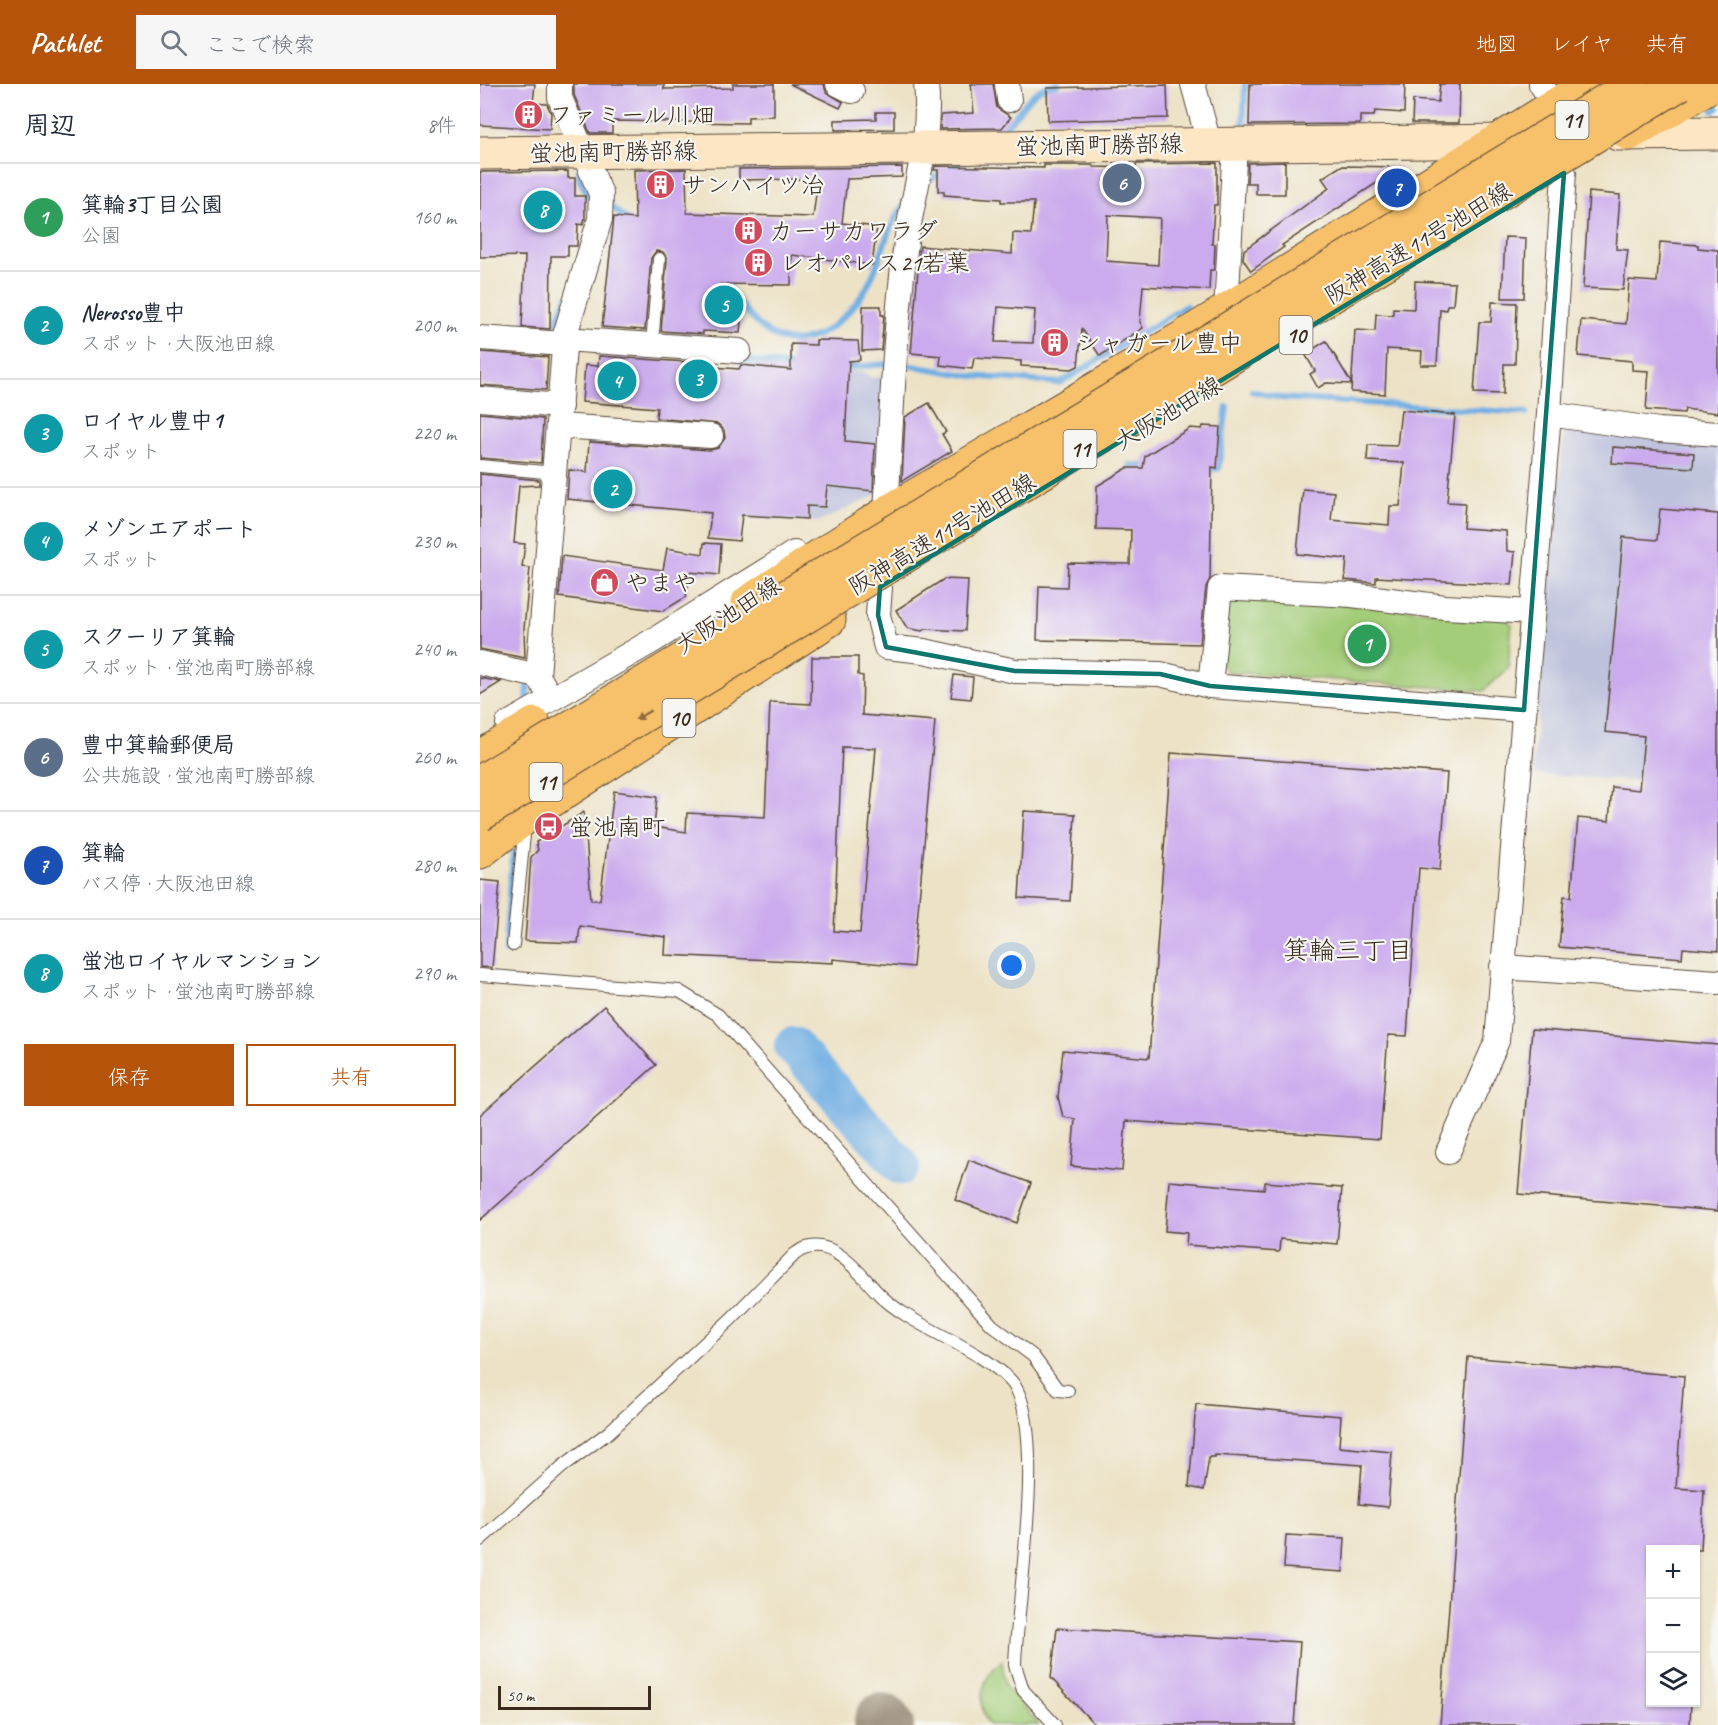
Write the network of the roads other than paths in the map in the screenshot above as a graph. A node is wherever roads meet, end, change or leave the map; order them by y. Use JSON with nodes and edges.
{"nodes":[{"id":1,"x":560,"y":84,"type":"edge"},
{"id":2,"x":926,"y":84,"type":"edge"},
{"id":3,"x":1193,"y":84,"type":"edge"},
{"id":4,"x":1596,"y":84,"type":"edge"},
{"id":5,"x":1633,"y":84,"type":"edge"},
{"id":6,"x":1680,"y":84,"type":"edge"},
{"id":7,"x":1713,"y":84,"type":"edge"},
{"id":8,"x":1566,"y":92,"type":"edge"},
{"id":9,"x":1630,"y":133,"type":"junction"},
{"id":10,"x":1718,"y":133,"type":"edge"},
{"id":11,"x":1222,"y":143,"type":"junction"},
{"id":12,"x":925,"y":147,"type":"junction"},
{"id":13,"x":1505,"y":149,"type":"junction"},
{"id":14,"x":584,"y":152,"type":"junction"},
{"id":15,"x":480,"y":153,"type":"edge"},
{"id":16,"x":1564,"y":173,"type":"junction"},
{"id":17,"x":659,"y":259,"type":"dead end"},
{"id":18,"x":1226,"y":311,"type":"junction"},
{"id":19,"x":480,"y":338,"type":"edge"},
{"id":20,"x":564,"y":342,"type":"junction"},
{"id":21,"x":652,"y":345,"type":"junction"},
{"id":22,"x":739,"y":351,"type":"dead end"},
{"id":23,"x":480,"y":399,"type":"edge"},
{"id":24,"x":1549,"y":414,"type":"junction"},
{"id":25,"x":559,"y":416,"type":"junction"},
{"id":26,"x":1718,"y":434,"type":"edge"},
{"id":27,"x":711,"y":436,"type":"dead end"},
{"id":28,"x":480,"y":466,"type":"edge"},
{"id":29,"x":555,"y":473,"type":"junction"},
{"id":30,"x":901,"y":515,"type":"junction"},
{"id":31,"x":880,"y":586,"type":"junction"},
{"id":32,"x":1532,"y":612,"type":"junction"},
{"id":33,"x":480,"y":663,"type":"edge"},
{"id":34,"x":538,"y":676,"type":"junction"},
{"id":35,"x":1210,"y":686,"type":"junction"},
{"id":36,"x":551,"y":698,"type":"junction"},
{"id":37,"x":1524,"y":710,"type":"junction"},
{"id":38,"x":613,"y":734,"type":"junction"},
{"id":39,"x":480,"y":741,"type":"edge"},
{"id":40,"x":480,"y":757,"type":"edge"},
{"id":41,"x":480,"y":769,"type":"edge"},
{"id":42,"x":480,"y":782,"type":"edge"},
{"id":43,"x":480,"y":815,"type":"edge"},
{"id":44,"x":525,"y":818,"type":"junction"},
{"id":45,"x":482,"y":844,"type":"edge"},
{"id":46,"x":513,"y":945,"type":"dead end"},
{"id":47,"x":1502,"y":967,"type":"junction"},
{"id":48,"x":480,"y":975,"type":"edge"},
{"id":49,"x":1718,"y":982,"type":"edge"},
{"id":50,"x":1448,"y":1152,"type":"dead end"},
{"id":51,"x":1068,"y":1391,"type":"dead end"},
{"id":52,"x":480,"y":1540,"type":"edge"},
{"id":53,"x":1055,"y":1725,"type":"edge"}],
"edges":[{"from":1,"to":14,"type":"street"},
{"from":2,"to":12,"type":"street"},
{"from":3,"to":11,"type":"street"},
{"from":4,"to":13,"type":"main road","number":"11","bridge":true},
{"from":5,"to":13,"type":"main road","name":"阪神高速11号池田線","number":"11","bridge":true},
{"from":6,"to":38,"type":"main road","name":"阪神高速11号池田線","number":"11","one_way":true,"bridge":true},
{"from":7,"to":9,"type":"main road","name":"大阪池田線","number":"10"},
{"from":8,"to":13,"type":"main road","name":"大阪池田線","number":"10"},
{"from":9,"to":10,"type":"street","name":"蛍池南町勝部線"},
{"from":9,"to":13,"type":"street","name":"蛍池南町勝部線"},
{"from":9,"to":16,"type":"main road","name":"大阪池田線","number":"10"},
{"from":11,"to":12,"type":"street","name":"蛍池南町勝部線"},
{"from":11,"to":13,"type":"street","name":"蛍池南町勝部線"},
{"from":11,"to":18,"type":"street"},
{"from":12,"to":14,"type":"street","name":"蛍池南町勝部線"},
{"from":12,"to":30,"type":"street"},
{"from":13,"to":18,"type":"main road","name":"大阪池田線","number":"10"},
{"from":13,"to":30,"type":"main road","name":"阪神高速11号池田線","number":"11","bridge":true},
{"from":14,"to":15,"type":"street","name":"蛍池南町勝部線"},
{"from":14,"to":20,"type":"street"},
{"from":16,"to":24,"type":"street"},
{"from":16,"to":31,"type":"main road","name":"大阪池田線","number":"10"},
{"from":17,"to":21,"type":"lane"},
{"from":18,"to":30,"type":"main road","name":"大阪池田線","number":"10"},
{"from":19,"to":20,"type":"street"},
{"from":20,"to":21,"type":"street"},
{"from":20,"to":25,"type":"street"},
{"from":21,"to":22,"type":"street"},
{"from":23,"to":25,"type":"street"},
{"from":24,"to":26,"type":"street"},
{"from":24,"to":32,"type":"street"},
{"from":25,"to":27,"type":"street"},
{"from":25,"to":29,"type":"street"},
{"from":28,"to":29,"type":"lane"},
{"from":29,"to":34,"type":"street"},
{"from":30,"to":31,"type":"lane"},
{"from":30,"to":36,"type":"street"},
{"from":30,"to":40,"type":"main road","number":"11","bridge":true},
{"from":30,"to":41,"type":"main road","name":"大阪池田線","number":"10"},
{"from":30,"to":42,"type":"main road","name":"阪神高速11号池田線","number":"11","bridge":true},
{"from":31,"to":35,"type":"street"},
{"from":31,"to":44,"type":"main road","name":"大阪池田線","number":"10"},
{"from":32,"to":35,"type":"street"},
{"from":32,"to":37,"type":"street"},
{"from":33,"to":34,"type":"street"},
{"from":34,"to":36,"type":"street"},
{"from":35,"to":37,"type":"street"},
{"from":36,"to":39,"type":"street"},
{"from":37,"to":47,"type":"street"},
{"from":38,"to":43,"type":"main road","name":"阪神高速11号池田線","number":"11","bridge":true},
{"from":38,"to":45,"type":"main road","number":"11","bridge":true},
{"from":44,"to":45,"type":"main road","name":"大阪池田線","number":"10"},
{"from":44,"to":46,"type":"lane"},
{"from":47,"to":49,"type":"street"},
{"from":47,"to":50,"type":"street"},
{"from":48,"to":51,"type":"lane"},
{"from":52,"to":53,"type":"lane"}]}
